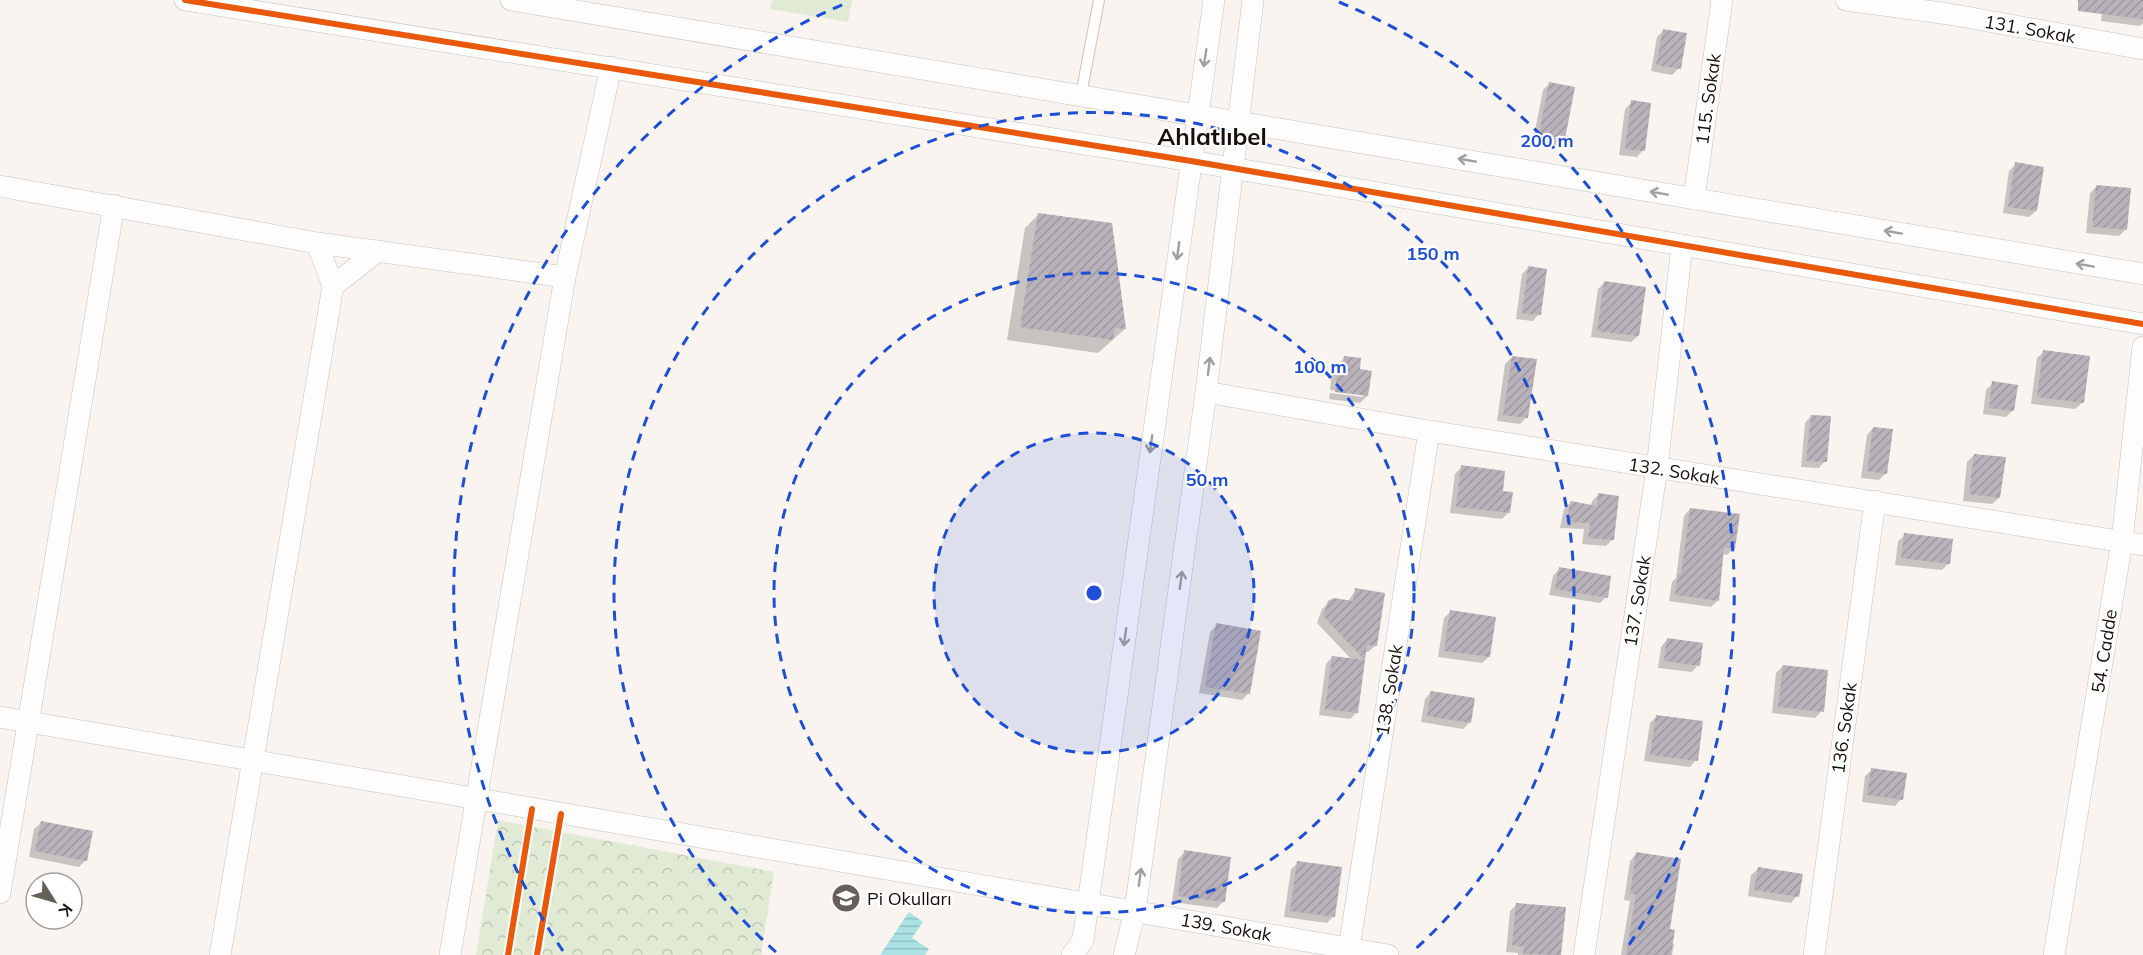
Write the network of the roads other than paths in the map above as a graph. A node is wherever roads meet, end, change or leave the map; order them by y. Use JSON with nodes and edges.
{"nodes":[{"id":1,"x":185,"y":0,"type":"edge"},
{"id":2,"x":511,"y":0,"type":"edge"},
{"id":3,"x":1099,"y":0,"type":"edge"},
{"id":4,"x":1214,"y":0,"type":"edge"},
{"id":5,"x":1253,"y":0,"type":"edge"},
{"id":6,"x":1722,"y":0,"type":"edge"},
{"id":7,"x":1846,"y":0,"type":"edge"},
{"id":8,"x":1950,"y":7,"type":"edge"},
{"id":9,"x":613,"y":8,"type":"edge"},
{"id":10,"x":2143,"y":49,"type":"edge"},
{"id":11,"x":611,"y":67,"type":"junction"},
{"id":12,"x":1081,"y":95,"type":"junction"},
{"id":13,"x":1197,"y":114,"type":"junction"},
{"id":14,"x":1239,"y":121,"type":"junction"},
{"id":15,"x":1191,"y":161,"type":"junction"},
{"id":16,"x":1232,"y":170,"type":"junction"},
{"id":17,"x":0,"y":186,"type":"edge"},
{"id":18,"x":1694,"y":199,"type":"junction"},
{"id":19,"x":114,"y":205,"type":"junction"},
{"id":20,"x":317,"y":243,"type":"junction"},
{"id":21,"x":1682,"y":245,"type":"junction"},
{"id":22,"x":378,"y":251,"type":"junction"},
{"id":23,"x":2143,"y":274,"type":"edge"},
{"id":24,"x":566,"y":277,"type":"junction"},
{"id":25,"x":333,"y":286,"type":"junction"},
{"id":26,"x":2143,"y":324,"type":"edge"},
{"id":27,"x":2143,"y":346,"type":"edge"},
{"id":28,"x":1206,"y":392,"type":"junction"},
{"id":29,"x":1429,"y":431,"type":"junction"},
{"id":30,"x":1658,"y":468,"type":"junction"},
{"id":31,"x":1875,"y":501,"type":"junction"},
{"id":32,"x":2122,"y":541,"type":"junction"},
{"id":33,"x":2143,"y":545,"type":"edge"},
{"id":34,"x":0,"y":717,"type":"edge"},
{"id":35,"x":27,"y":721,"type":"junction"},
{"id":36,"x":252,"y":762,"type":"junction"},
{"id":37,"x":475,"y":799,"type":"junction"},
{"id":38,"x":0,"y":893,"type":"edge"},
{"id":39,"x":1088,"y":904,"type":"junction"},
{"id":40,"x":1135,"y":911,"type":"junction"},
{"id":41,"x":1349,"y":949,"type":"junction"},
{"id":42,"x":220,"y":955,"type":"edge"},
{"id":43,"x":450,"y":955,"type":"edge"},
{"id":44,"x":1072,"y":955,"type":"edge"},
{"id":45,"x":1124,"y":955,"type":"edge"},
{"id":46,"x":1388,"y":955,"type":"edge"},
{"id":47,"x":1584,"y":955,"type":"edge"},
{"id":48,"x":1814,"y":955,"type":"edge"},
{"id":49,"x":2054,"y":955,"type":"edge"}],
"edges":[{"from":1,"to":11,"type":"street"},
{"from":2,"to":9,"type":"street"},
{"from":3,"to":12,"type":"lane"},
{"from":4,"to":13,"type":"street","one_way":true},
{"from":5,"to":14,"type":"street"},
{"from":6,"to":18,"type":"street","name":"115. Sokak"},
{"from":7,"to":8,"type":"street","name":"131. Sokak"},
{"from":8,"to":10,"type":"street","name":"131. Sokak"},
{"from":9,"to":12,"type":"street"},
{"from":11,"to":15,"type":"street"},
{"from":11,"to":24,"type":"street"},
{"from":12,"to":13,"type":"street"},
{"from":13,"to":14,"type":"street"},
{"from":13,"to":15,"type":"street"},
{"from":14,"to":16,"type":"street"},
{"from":18,"to":14,"type":"street","one_way":true},
{"from":15,"to":16,"type":"street"},
{"from":15,"to":39,"type":"street","one_way":true},
{"from":16,"to":21,"type":"street"},
{"from":28,"to":16,"type":"street","one_way":true},
{"from":17,"to":19,"type":"street"},
{"from":23,"to":18,"type":"street","one_way":true},
{"from":19,"to":20,"type":"street"},
{"from":19,"to":35,"type":"street"},
{"from":20,"to":22,"type":"street"},
{"from":20,"to":25,"type":"street"},
{"from":21,"to":26,"type":"street"},
{"from":21,"to":30,"type":"street","name":"137. Sokak"},
{"from":22,"to":24,"type":"street"},
{"from":22,"to":25,"type":"street"},
{"from":24,"to":37,"type":"street"},
{"from":25,"to":36,"type":"street"},
{"from":27,"to":32,"type":"street","name":"54. Cadde"},
{"from":28,"to":29,"type":"street","name":"132. Sokak"},
{"from":40,"to":28,"type":"street","one_way":true},
{"from":29,"to":30,"type":"street","name":"132. Sokak"},
{"from":29,"to":41,"type":"street","name":"138. Sokak"},
{"from":30,"to":31,"type":"street","name":"132. Sokak"},
{"from":30,"to":47,"type":"street","name":"137. Sokak"},
{"from":31,"to":32,"type":"street","name":"132. Sokak"},
{"from":31,"to":48,"type":"street","name":"136. Sokak"},
{"from":32,"to":33,"type":"street","name":"132. Sokak"},
{"from":32,"to":49,"type":"street","name":"54. Cadde"},
{"from":34,"to":35,"type":"street","name":"139. Sokak"},
{"from":35,"to":36,"type":"street","name":"139. Sokak"},
{"from":35,"to":38,"type":"street"},
{"from":36,"to":37,"type":"street","name":"139. Sokak"},
{"from":36,"to":42,"type":"street"},
{"from":37,"to":39,"type":"street","name":"139. Sokak"},
{"from":37,"to":43,"type":"street"},
{"from":39,"to":40,"type":"street","name":"139. Sokak"},
{"from":39,"to":44,"type":"street"},
{"from":40,"to":41,"type":"street","name":"139. Sokak"},
{"from":40,"to":45,"type":"street"},
{"from":41,"to":46,"type":"street","name":"139. Sokak"}]}
